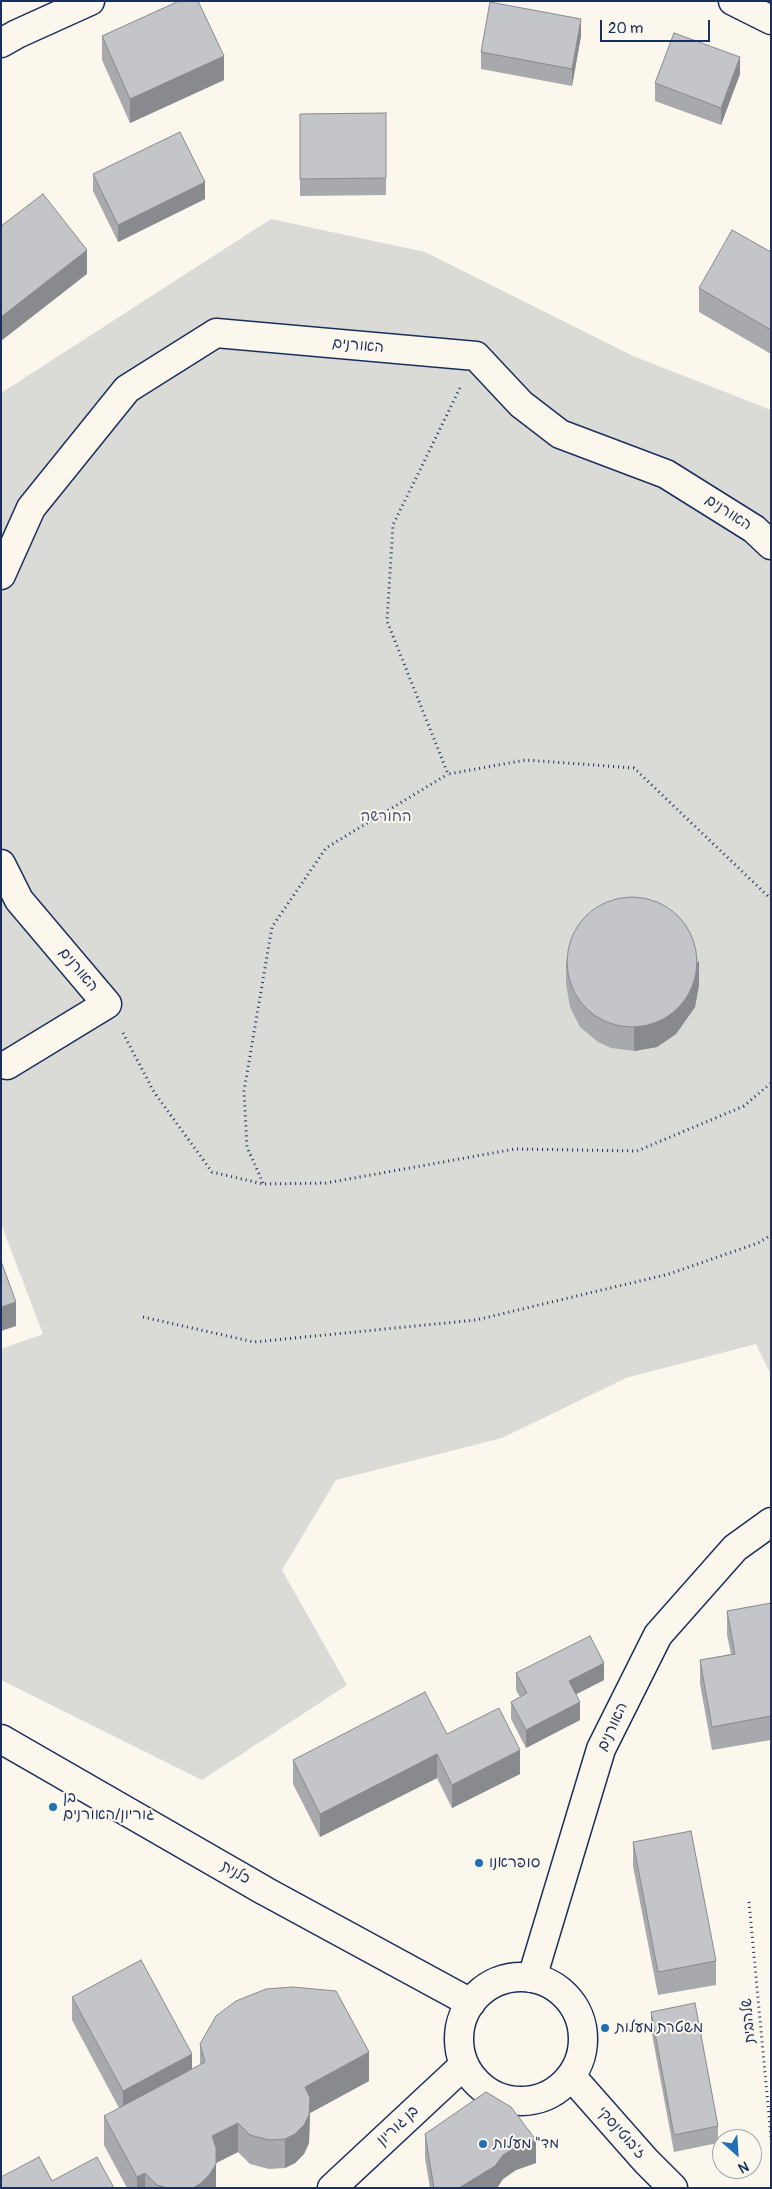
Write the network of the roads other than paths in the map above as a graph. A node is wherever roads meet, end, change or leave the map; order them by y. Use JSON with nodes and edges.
{"nodes":[{"id":1,"x":90,"y":1,"type":"edge"},
{"id":2,"x":733,"y":1,"type":"edge"},
{"id":3,"x":771,"y":20,"type":"edge"},
{"id":4,"x":1,"y":43,"type":"edge"},
{"id":5,"x":771,"y":545,"type":"edge"},
{"id":6,"x":1,"y":575,"type":"edge"},
{"id":7,"x":1,"y":864,"type":"edge"},
{"id":8,"x":7,"y":1065,"type":"dead end"},
{"id":9,"x":771,"y":1522,"type":"edge"},
{"id":10,"x":1,"y":1739,"type":"edge"},
{"id":11,"x":532,"y":1978,"type":"junction"},
{"id":12,"x":471,"y":2003,"type":"junction"},
{"id":13,"x":464,"y":2065,"type":"junction"},
{"id":14,"x":571,"y":2076,"type":"junction"},
{"id":15,"x":332,"y":2188,"type":"edge"},
{"id":16,"x":674,"y":2188,"type":"edge"}],
"edges":[{"from":1,"to":4,"type":"street"},
{"from":2,"to":3,"type":"street"},
{"from":5,"to":6,"type":"street","name":"האורנים"},
{"from":7,"to":8,"type":"street","name":"האורנים"},
{"from":9,"to":11,"type":"street","name":"האורנים"},
{"from":10,"to":12,"type":"street","name":"כלנית"},
{"from":11,"to":12,"type":"street"},
{"from":11,"to":14,"type":"street"},
{"from":12,"to":13,"type":"street"},
{"from":13,"to":14,"type":"street"},
{"from":13,"to":15,"type":"street","name":"בן גוריון"},
{"from":14,"to":16,"type":"street","name":"ז'בוטינסקי"}]}
